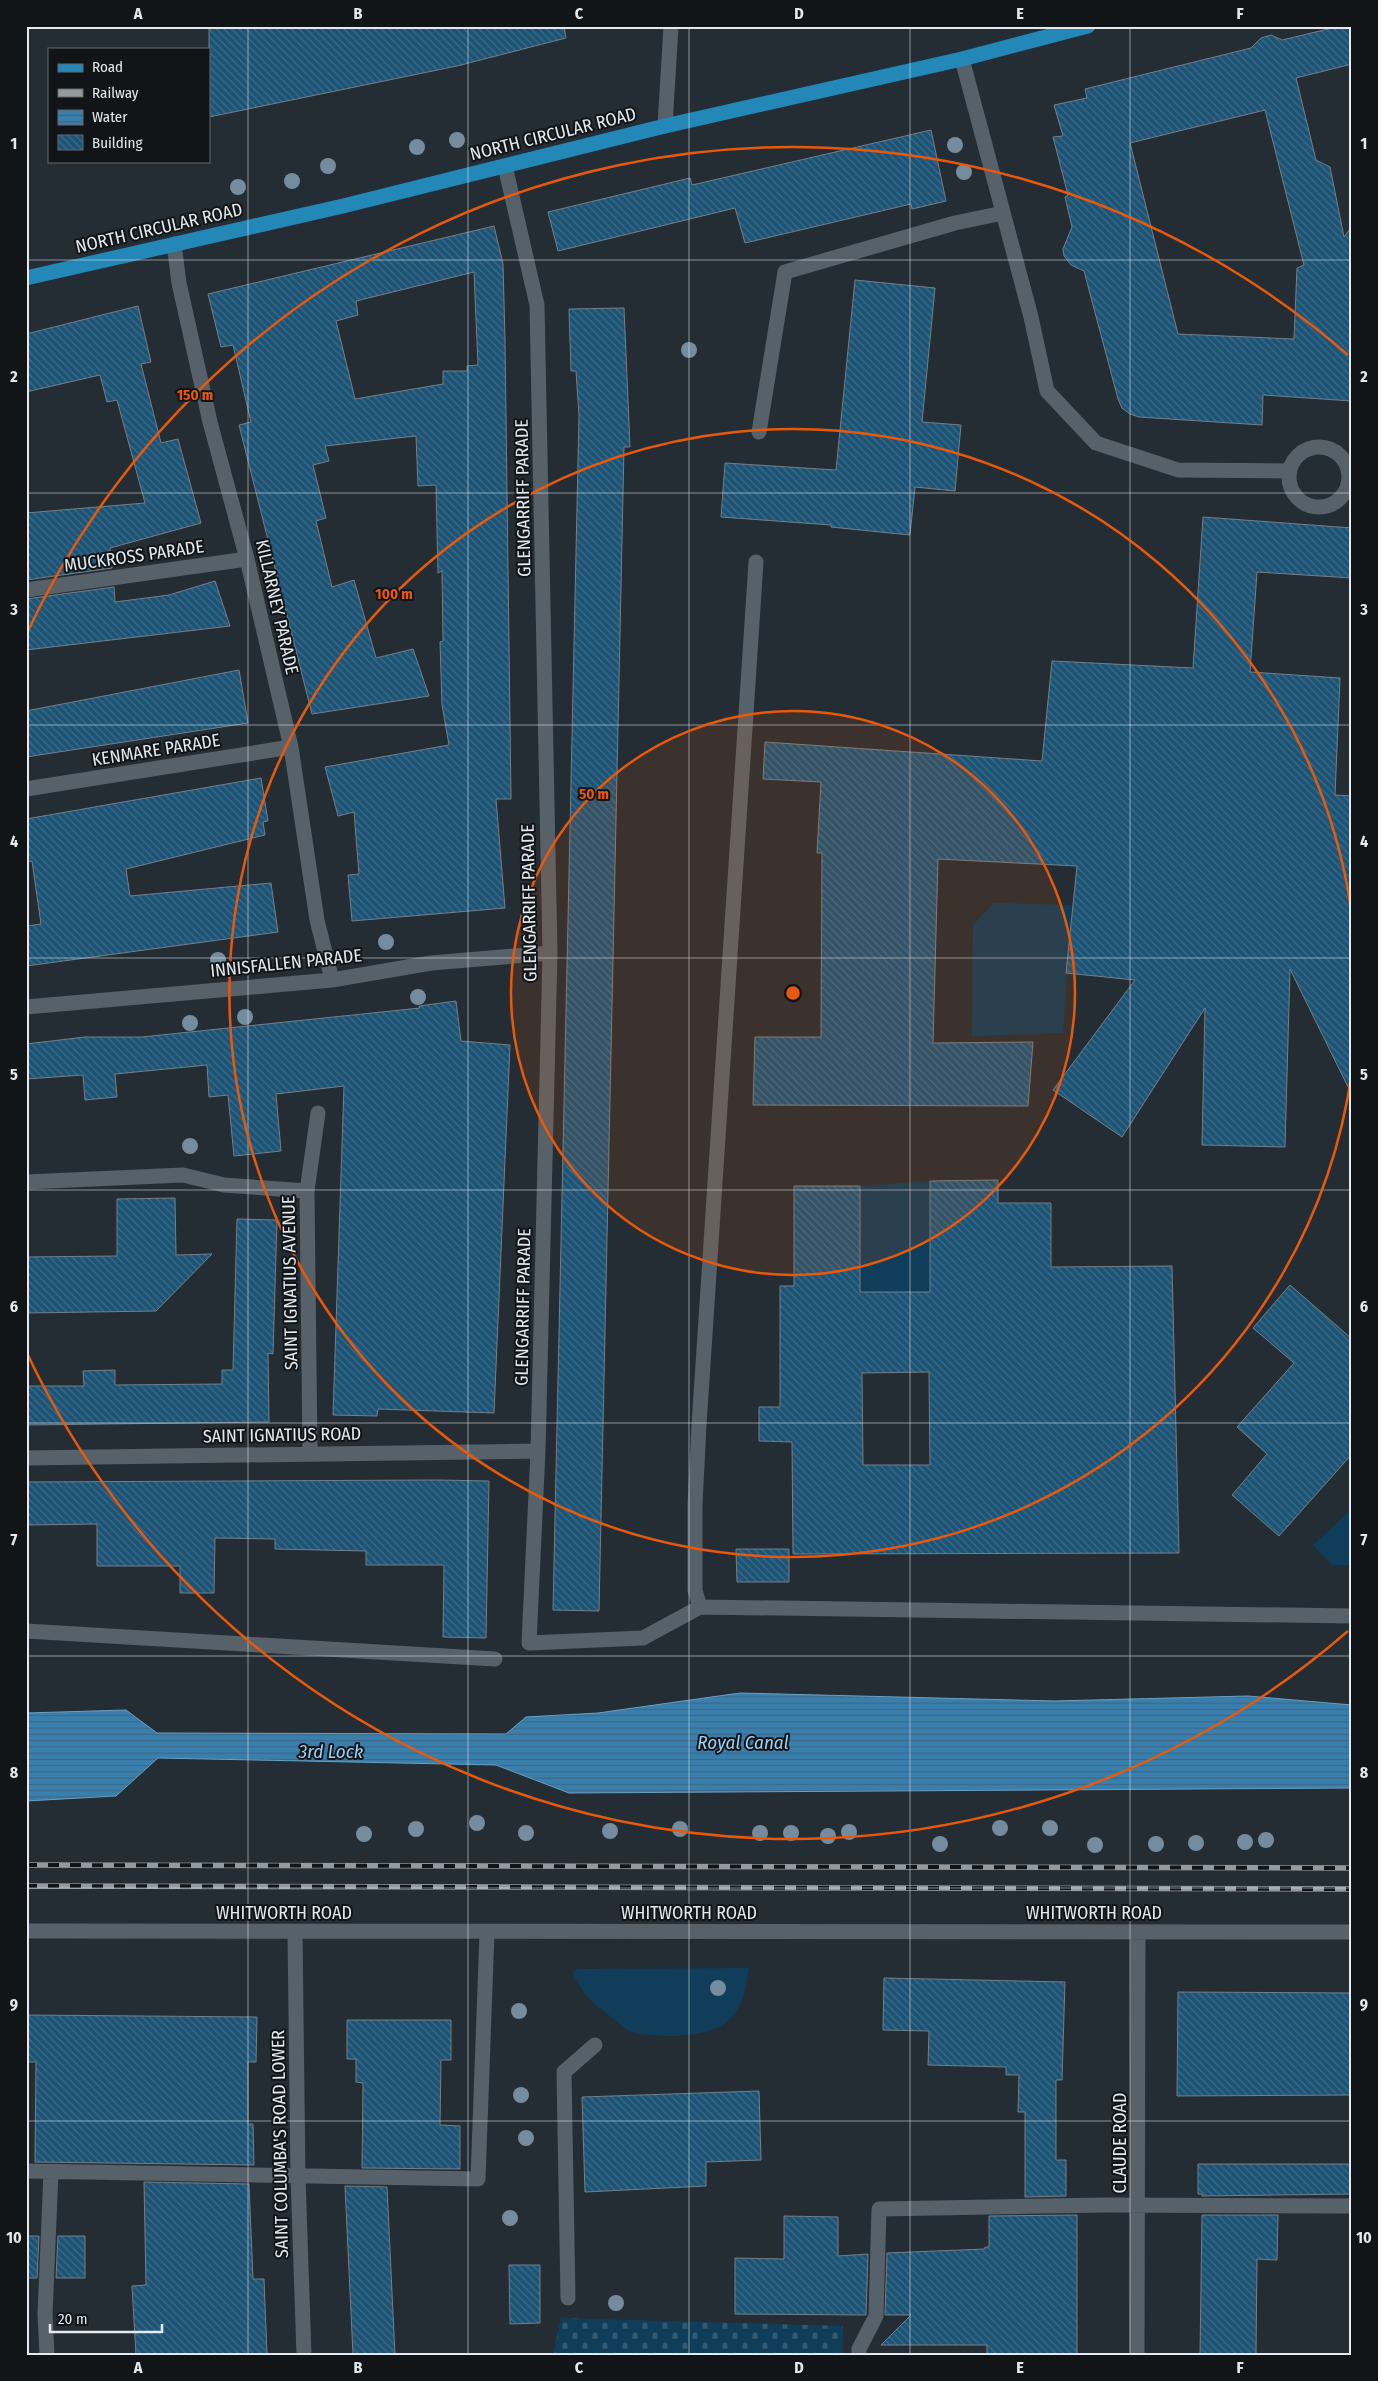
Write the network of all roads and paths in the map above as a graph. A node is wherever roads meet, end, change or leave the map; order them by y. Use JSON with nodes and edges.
{"nodes":[{"id":1,"x":671,"y":26,"type":"edge"},
{"id":2,"x":1088,"y":26,"type":"edge"},
{"id":3,"x":962,"y":59,"type":"junction"},
{"id":4,"x":665,"y":126,"type":"junction"},
{"id":5,"x":505,"y":166,"type":"junction"},
{"id":6,"x":1003,"y":213,"type":"junction"},
{"id":7,"x":174,"y":244,"type":"junction"},
{"id":8,"x":26,"y":278,"type":"edge"},
{"id":9,"x":759,"y":432,"type":"dead end"},
{"id":10,"x":1289,"y":471,"type":"junction"},
{"id":11,"x":1351,"y":483,"type":"edge"},
{"id":12,"x":247,"y":560,"type":"junction"},
{"id":13,"x":756,"y":562,"type":"dead end"},
{"id":14,"x":26,"y":590,"type":"edge"},
{"id":15,"x":291,"y":747,"type":"junction"},
{"id":16,"x":26,"y":790,"type":"edge"},
{"id":17,"x":550,"y":953,"type":"junction"},
{"id":18,"x":332,"y":980,"type":"junction"},
{"id":19,"x":26,"y":1007,"type":"edge"},
{"id":20,"x":318,"y":1113,"type":"dead end"},
{"id":21,"x":26,"y":1182,"type":"edge"},
{"id":22,"x":307,"y":1191,"type":"junction"},
{"id":23,"x":538,"y":1451,"type":"junction"},
{"id":24,"x":310,"y":1454,"type":"junction"},
{"id":25,"x":26,"y":1458,"type":"edge"},
{"id":26,"x":700,"y":1607,"type":"junction"},
{"id":27,"x":1352,"y":1616,"type":"edge"},
{"id":28,"x":26,"y":1631,"type":"edge"},
{"id":29,"x":495,"y":1659,"type":"dead end"},
{"id":30,"x":26,"y":1931,"type":"edge"},
{"id":31,"x":295,"y":1932,"type":"junction"},
{"id":32,"x":487,"y":1932,"type":"junction"},
{"id":33,"x":1138,"y":1932,"type":"junction"},
{"id":34,"x":1352,"y":1932,"type":"edge"},
{"id":35,"x":595,"y":2046,"type":"dead end"},
{"id":36,"x":26,"y":2171,"type":"edge"},
{"id":37,"x":51,"y":2172,"type":"junction"},
{"id":38,"x":298,"y":2177,"type":"junction"},
{"id":39,"x":1139,"y":2205,"type":"junction"},
{"id":40,"x":1352,"y":2206,"type":"edge"},
{"id":41,"x":568,"y":2298,"type":"dead end"},
{"id":42,"x":47,"y":2355,"type":"edge"},
{"id":43,"x":304,"y":2355,"type":"edge"},
{"id":44,"x":859,"y":2355,"type":"edge"},
{"id":45,"x":1137,"y":2355,"type":"edge"}],
"edges":[{"from":1,"to":4,"type":"street"},
{"from":2,"to":3,"type":"main road","name":"NORTH CIRCULAR ROAD"},
{"from":3,"to":4,"type":"main road","name":"NORTH CIRCULAR ROAD"},
{"from":3,"to":6,"type":"street"},
{"from":4,"to":5,"type":"main road","name":"NORTH CIRCULAR ROAD"},
{"from":5,"to":7,"type":"main road","name":"NORTH CIRCULAR ROAD"},
{"from":5,"to":17,"type":"street","name":"GLENGARRIFF PARADE"},
{"from":6,"to":9,"type":"street"},
{"from":6,"to":10,"type":"street"},
{"from":7,"to":8,"type":"main road","name":"NORTH CIRCULAR ROAD"},
{"from":7,"to":12,"type":"street","name":"KILLARNEY PARADE"},
{"from":10,"to":11,"type":"street"},
{"from":10,"to":11,"type":"street"},
{"from":12,"to":14,"type":"street","name":"MUCKROSS PARADE"},
{"from":12,"to":15,"type":"street","name":"KILLARNEY PARADE"},
{"from":13,"to":26,"type":"street"},
{"from":15,"to":16,"type":"street","name":"KENMARE PARADE"},
{"from":15,"to":18,"type":"street","name":"KILLARNEY PARADE"},
{"from":17,"to":18,"type":"street","name":"INNISFALLEN PARADE"},
{"from":17,"to":23,"type":"street","name":"GLENGARRIFF PARADE"},
{"from":18,"to":19,"type":"street","name":"INNISFALLEN PARADE"},
{"from":20,"to":22,"type":"street","name":"SAINT IGNATIUS AVENUE"},
{"from":21,"to":22,"type":"street"},
{"from":22,"to":24,"type":"street","name":"SAINT IGNATIUS AVENUE"},
{"from":23,"to":24,"type":"street","name":"SAINT IGNATIUS ROAD"},
{"from":23,"to":26,"type":"street","name":"GLENGARRIFF PARADE"},
{"from":24,"to":25,"type":"street","name":"SAINT IGNATIUS ROAD"},
{"from":26,"to":27,"type":"street"},
{"from":28,"to":29,"type":"street"},
{"from":30,"to":31,"type":"street","name":"WHITWORTH ROAD"},
{"from":31,"to":32,"type":"street","name":"WHITWORTH ROAD"},
{"from":31,"to":38,"type":"street","name":"SAINT COLUMBA'S ROAD LOWER"},
{"from":32,"to":33,"type":"street","name":"WHITWORTH ROAD"},
{"from":32,"to":38,"type":"street"},
{"from":33,"to":34,"type":"street","name":"WHITWORTH ROAD"},
{"from":33,"to":39,"type":"street","name":"CLAUDE ROAD"},
{"from":35,"to":41,"type":"street"},
{"from":36,"to":37,"type":"street"},
{"from":37,"to":38,"type":"street"},
{"from":37,"to":42,"type":"street"},
{"from":38,"to":43,"type":"street","name":"SAINT COLUMBA'S ROAD LOWER"},
{"from":39,"to":40,"type":"street"},
{"from":39,"to":44,"type":"street"},
{"from":39,"to":45,"type":"street","name":"CLAUDE ROAD"}]}
